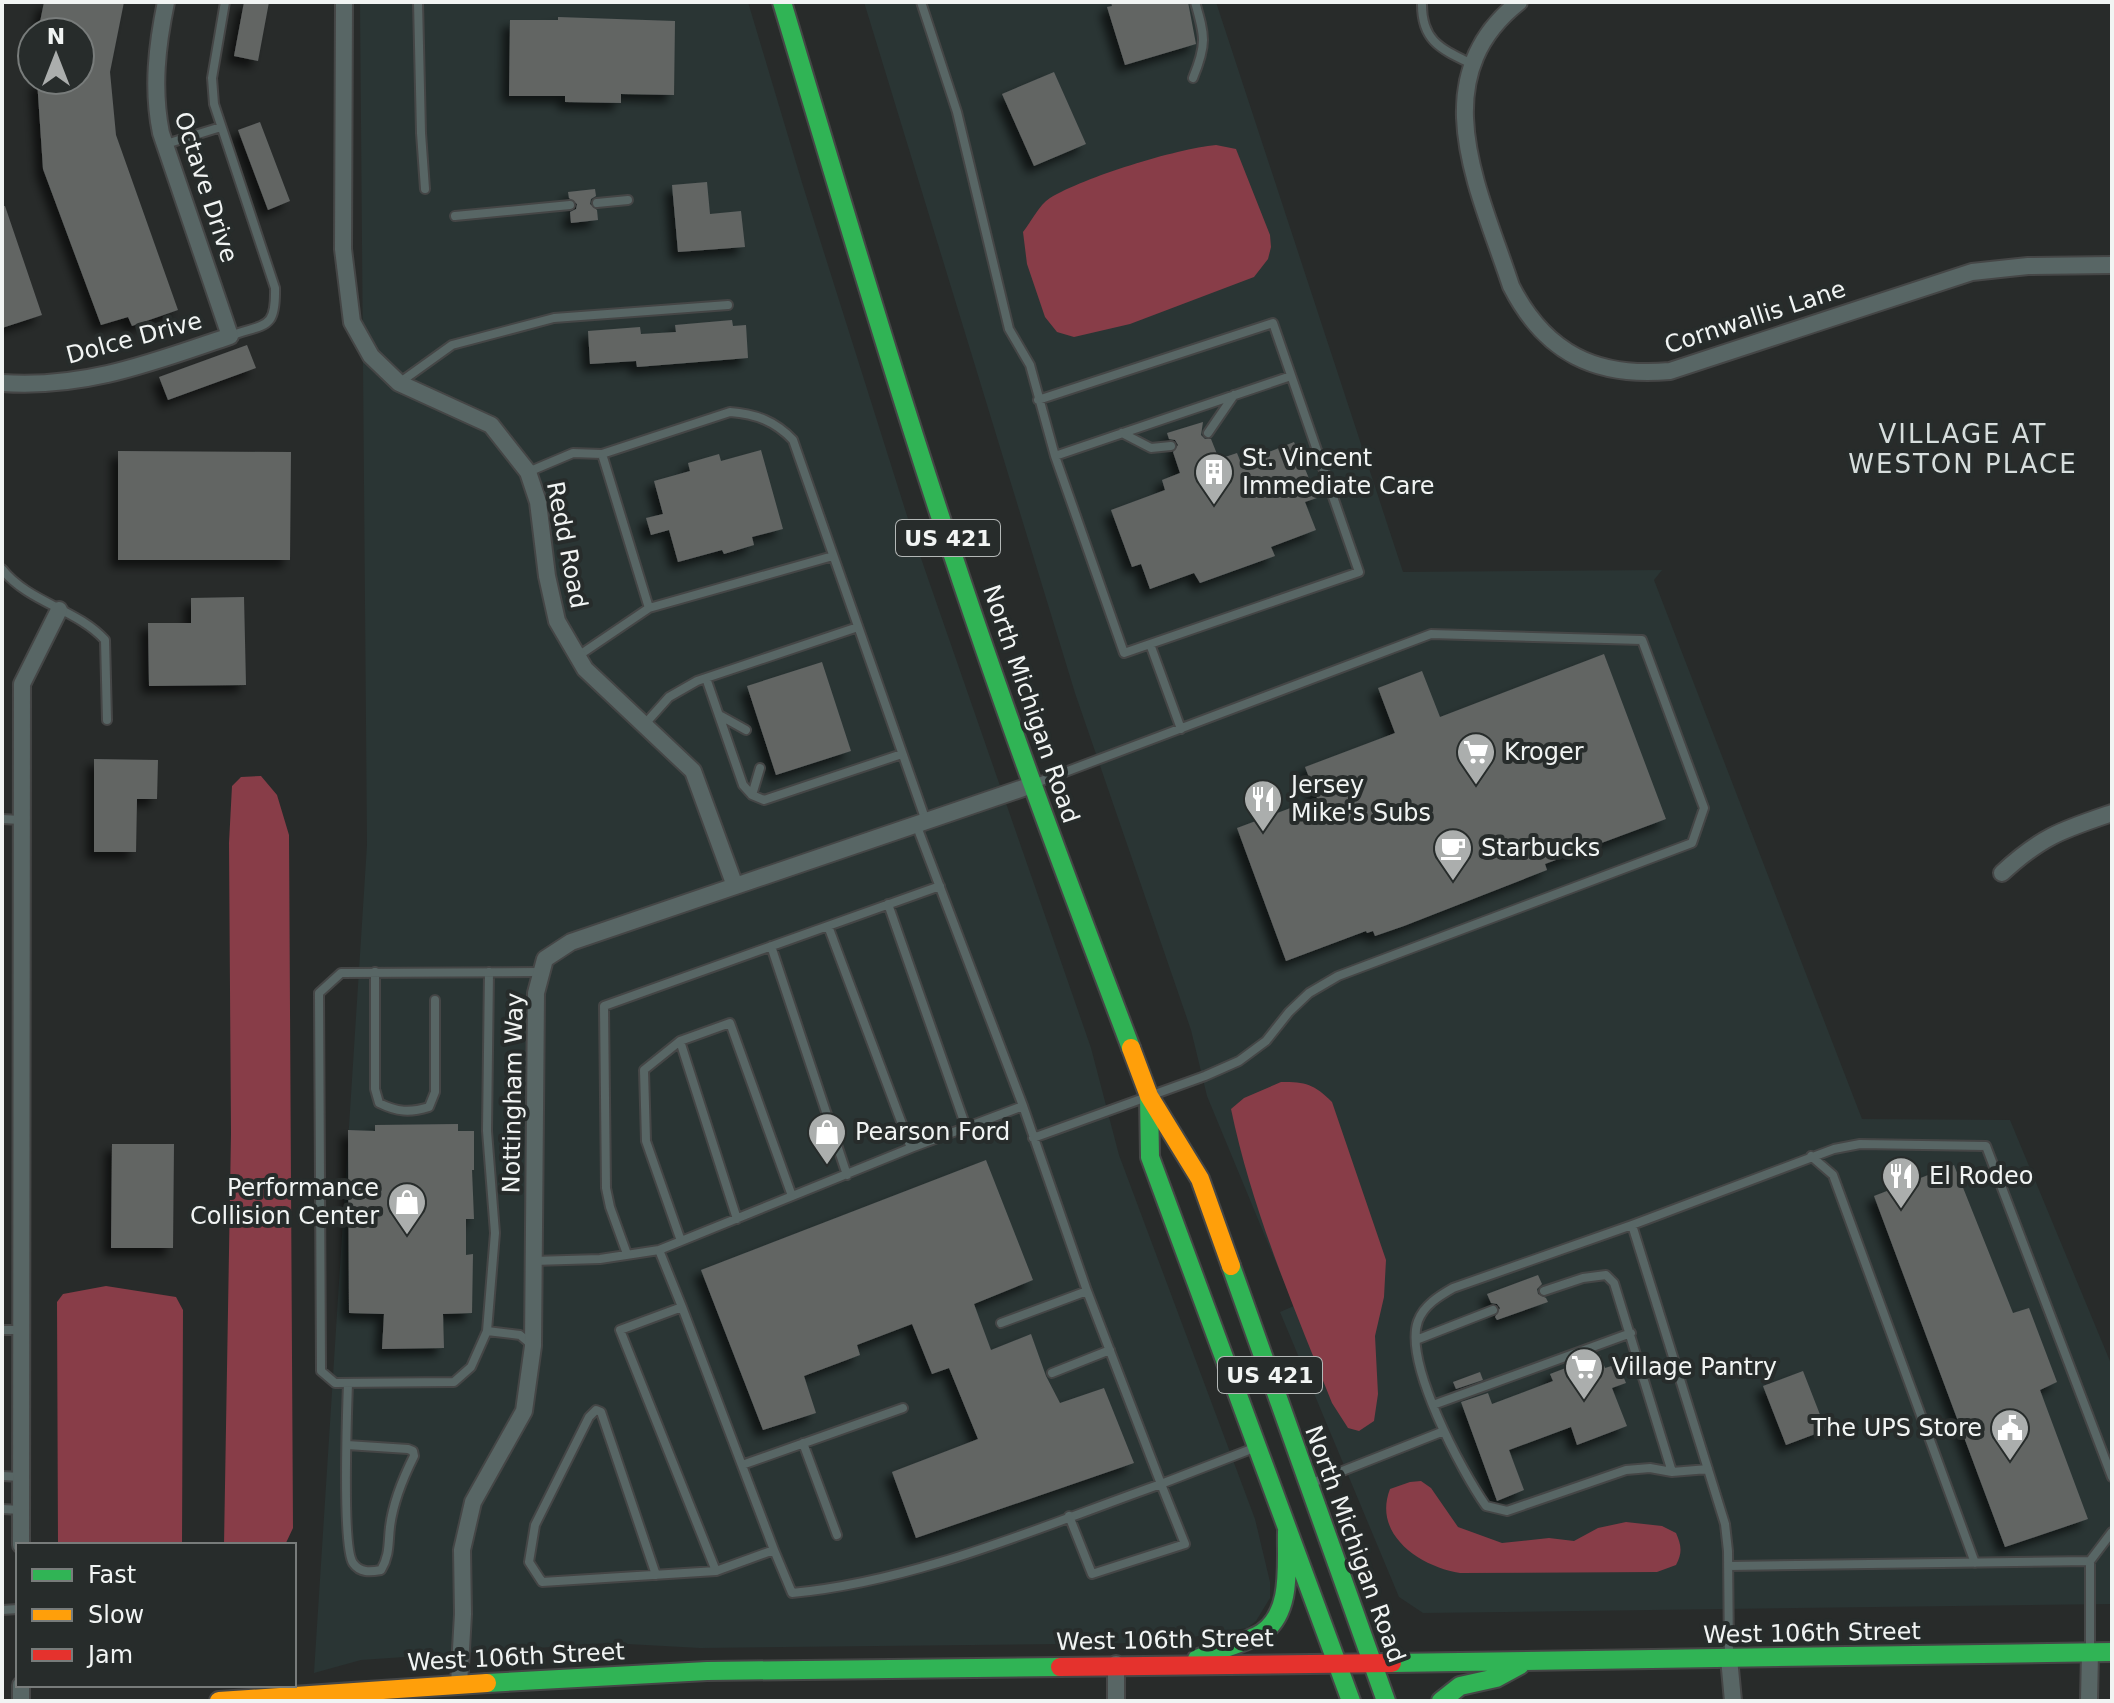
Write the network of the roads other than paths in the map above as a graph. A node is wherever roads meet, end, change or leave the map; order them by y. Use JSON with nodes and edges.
{"nodes":[{"id":1,"x":166,"y":2,"type":"edge"},
{"id":2,"x":225,"y":2,"type":"edge"},
{"id":3,"x":344,"y":2,"type":"edge"},
{"id":4,"x":418,"y":2,"type":"edge"},
{"id":5,"x":782,"y":2,"type":"edge"},
{"id":6,"x":921,"y":2,"type":"edge"},
{"id":7,"x":1195,"y":2,"type":"edge"},
{"id":8,"x":1422,"y":2,"type":"edge"},
{"id":9,"x":1519,"y":2,"type":"edge"},
{"id":10,"x":1473,"y":65,"type":"junction"},
{"id":11,"x":1193,"y":78,"type":"dead end"},
{"id":12,"x":221,"y":127,"type":"junction"},
{"id":13,"x":165,"y":145,"type":"junction"},
{"id":14,"x":425,"y":189,"type":"dead end"},
{"id":15,"x":628,"y":200,"type":"dead end"},
{"id":16,"x":597,"y":203,"type":"dead end"},
{"id":17,"x":570,"y":205,"type":"dead end"},
{"id":18,"x":455,"y":216,"type":"dead end"},
{"id":19,"x":2112,"y":265,"type":"edge"},
{"id":20,"x":728,"y":305,"type":"dead end"},
{"id":21,"x":230,"y":336,"type":"junction"},
{"id":22,"x":1291,"y":376,"type":"junction"},
{"id":23,"x":2,"y":383,"type":"edge"},
{"id":24,"x":399,"y":383,"type":"junction"},
{"id":25,"x":1234,"y":395,"type":"junction"},
{"id":26,"x":1038,"y":400,"type":"junction"},
{"id":27,"x":1122,"y":433,"type":"junction"},
{"id":28,"x":1208,"y":433,"type":"dead end"},
{"id":29,"x":1171,"y":446,"type":"dead end"},
{"id":30,"x":602,"y":454,"type":"junction"},
{"id":31,"x":1055,"y":456,"type":"junction"},
{"id":32,"x":528,"y":472,"type":"junction"},
{"id":33,"x":833,"y":556,"type":"junction"},
{"id":34,"x":2,"y":569,"type":"edge"},
{"id":35,"x":649,"y":608,"type":"junction"},
{"id":36,"x":59,"y":610,"type":"junction"},
{"id":37,"x":858,"y":627,"type":"junction"},
{"id":38,"x":1150,"y":644,"type":"junction"},
{"id":39,"x":577,"y":656,"type":"junction"},
{"id":40,"x":706,"y":678,"type":"junction"},
{"id":41,"x":720,"y":716,"type":"junction"},
{"id":42,"x":107,"y":720,"type":"dead end"},
{"id":43,"x":644,"y":725,"type":"junction"},
{"id":44,"x":1181,"y":729,"type":"junction"},
{"id":45,"x":746,"y":730,"type":"dead end"},
{"id":46,"x":902,"y":754,"type":"junction"},
{"id":47,"x":760,"y":768,"type":"dead end"},
{"id":48,"x":1032,"y":785,"type":"junction"},
{"id":49,"x":752,"y":795,"type":"junction"},
{"id":50,"x":2112,"y":813,"type":"edge"},
{"id":51,"x":2,"y":819,"type":"edge"},
{"id":52,"x":22,"y":820,"type":"junction"},
{"id":53,"x":921,"y":823,"type":"junction"},
{"id":54,"x":2002,"y":873,"type":"dead end"},
{"id":55,"x":735,"y":886,"type":"junction"},
{"id":56,"x":940,"y":886,"type":"junction"},
{"id":57,"x":888,"y":904,"type":"junction"},
{"id":58,"x":828,"y":926,"type":"junction"},
{"id":59,"x":771,"y":946,"type":"junction"},
{"id":60,"x":375,"y":972,"type":"junction"},
{"id":61,"x":489,"y":972,"type":"junction"},
{"id":62,"x":542,"y":972,"type":"junction"},
{"id":63,"x":435,"y":1000,"type":"dead end"},
{"id":64,"x":680,"y":1041,"type":"junction"},
{"id":65,"x":1149,"y":1096,"type":"junction"},
{"id":66,"x":1023,"y":1106,"type":"junction"},
{"id":67,"x":966,"y":1127,"type":"junction"},
{"id":68,"x":1033,"y":1138,"type":"junction"},
{"id":69,"x":911,"y":1148,"type":"junction"},
{"id":70,"x":1811,"y":1156,"type":"junction"},
{"id":71,"x":847,"y":1175,"type":"junction"},
{"id":72,"x":792,"y":1196,"type":"junction"},
{"id":73,"x":737,"y":1219,"type":"junction"},
{"id":74,"x":1632,"y":1225,"type":"junction"},
{"id":75,"x":681,"y":1241,"type":"junction"},
{"id":76,"x":659,"y":1250,"type":"junction"},
{"id":77,"x":627,"y":1254,"type":"junction"},
{"id":78,"x":533,"y":1261,"type":"junction"},
{"id":79,"x":1087,"y":1291,"type":"junction"},
{"id":80,"x":1544,"y":1291,"type":"dead end"},
{"id":81,"x":682,"y":1307,"type":"junction"},
{"id":82,"x":1493,"y":1310,"type":"dead end"},
{"id":83,"x":1001,"y":1323,"type":"dead end"},
{"id":84,"x":2,"y":1330,"type":"edge"},
{"id":85,"x":21,"y":1330,"type":"junction"},
{"id":86,"x":487,"y":1331,"type":"junction"},
{"id":87,"x":1631,"y":1333,"type":"junction"},
{"id":88,"x":1416,"y":1340,"type":"junction"},
{"id":89,"x":533,"y":1346,"type":"junction"},
{"id":90,"x":1110,"y":1350,"type":"junction"},
{"id":91,"x":1052,"y":1373,"type":"dead end"},
{"id":92,"x":348,"y":1383,"type":"junction"},
{"id":93,"x":1433,"y":1405,"type":"junction"},
{"id":94,"x":903,"y":1408,"type":"dead end"},
{"id":95,"x":1444,"y":1431,"type":"junction"},
{"id":96,"x":803,"y":1443,"type":"junction"},
{"id":97,"x":347,"y":1445,"type":"junction"},
{"id":98,"x":1258,"y":1447,"type":"junction"},
{"id":99,"x":742,"y":1465,"type":"junction"},
{"id":100,"x":1708,"y":1469,"type":"junction"},
{"id":101,"x":1672,"y":1472,"type":"junction"},
{"id":102,"x":2,"y":1476,"type":"edge"},
{"id":103,"x":21,"y":1477,"type":"junction"},
{"id":104,"x":2112,"y":1477,"type":"edge"},
{"id":105,"x":1161,"y":1484,"type":"junction"},
{"id":106,"x":1308,"y":1484,"type":"junction"},
{"id":107,"x":2,"y":1509,"type":"edge"},
{"id":108,"x":21,"y":1510,"type":"junction"},
{"id":109,"x":1069,"y":1516,"type":"junction"},
{"id":110,"x":1287,"y":1525,"type":"junction"},
{"id":111,"x":2112,"y":1532,"type":"edge"},
{"id":112,"x":837,"y":1535,"type":"dead end"},
{"id":113,"x":21,"y":1543,"type":"edge"},
{"id":114,"x":774,"y":1550,"type":"junction"},
{"id":115,"x":2090,"y":1561,"type":"junction"},
{"id":116,"x":1975,"y":1563,"type":"junction"},
{"id":117,"x":1729,"y":1566,"type":"junction"},
{"id":118,"x":716,"y":1571,"type":"junction"},
{"id":119,"x":656,"y":1575,"type":"junction"},
{"id":120,"x":2090,"y":1652,"type":"junction"},
{"id":121,"x":2112,"y":1652,"type":"edge"},
{"id":122,"x":1729,"y":1658,"type":"junction"},
{"id":123,"x":1526,"y":1662,"type":"junction"},
{"id":124,"x":1337,"y":1663,"type":"junction"},
{"id":125,"x":1373,"y":1663,"type":"junction"},
{"id":126,"x":1116,"y":1664,"type":"junction"},
{"id":127,"x":1187,"y":1664,"type":"junction"},
{"id":128,"x":459,"y":1688,"type":"junction"},
{"id":129,"x":326,"y":1697,"type":"edge"},
{"id":130,"x":219,"y":1701,"type":"edge"},
{"id":131,"x":1116,"y":1701,"type":"edge"},
{"id":132,"x":1351,"y":1701,"type":"edge"},
{"id":133,"x":1386,"y":1701,"type":"edge"},
{"id":134,"x":1441,"y":1701,"type":"edge"},
{"id":135,"x":1733,"y":1701,"type":"edge"},
{"id":136,"x":2089,"y":1701,"type":"edge"}],
"edges":[{"from":1,"to":13,"type":"street","name":"Octave Drive"},
{"from":2,"to":12,"type":"lane"},
{"from":3,"to":24,"type":"street","name":"Redd Road"},
{"from":4,"to":14,"type":"lane"},
{"from":5,"to":48,"type":"main road","name":"North Michigan Road","number":"US 421"},
{"from":6,"to":26,"type":"lane"},
{"from":7,"to":11,"type":"lane"},
{"from":8,"to":10,"type":"lane"},
{"from":9,"to":10,"type":"street","name":"Cornwallis Lane"},
{"from":10,"to":19,"type":"street","name":"Cornwallis Lane"},
{"from":12,"to":13,"type":"lane"},
{"from":12,"to":21,"type":"lane"},
{"from":13,"to":21,"type":"street","name":"Octave Drive"},
{"from":15,"to":16,"type":"lane"},
{"from":17,"to":18,"type":"lane"},
{"from":20,"to":24,"type":"lane"},
{"from":21,"to":23,"type":"street","name":"Dolce Drive"},
{"from":22,"to":25,"type":"lane"},
{"from":22,"to":26,"type":"lane"},
{"from":22,"to":38,"type":"lane"},
{"from":24,"to":32,"type":"street","name":"Redd Road"},
{"from":25,"to":27,"type":"lane"},
{"from":25,"to":28,"type":"lane"},
{"from":26,"to":31,"type":"lane"},
{"from":27,"to":29,"type":"lane"},
{"from":27,"to":31,"type":"lane"},
{"from":30,"to":32,"type":"lane"},
{"from":30,"to":33,"type":"lane"},
{"from":30,"to":35,"type":"lane"},
{"from":31,"to":38,"type":"lane"},
{"from":32,"to":39,"type":"street","name":"Redd Road"},
{"from":33,"to":35,"type":"lane"},
{"from":33,"to":37,"type":"lane"},
{"from":34,"to":36,"type":"lane"},
{"from":35,"to":39,"type":"lane"},
{"from":36,"to":42,"type":"lane"},
{"from":36,"to":52,"type":"street"},
{"from":37,"to":40,"type":"lane"},
{"from":37,"to":46,"type":"lane"},
{"from":38,"to":44,"type":"lane"},
{"from":39,"to":43,"type":"street","name":"Redd Road"},
{"from":40,"to":41,"type":"lane"},
{"from":40,"to":43,"type":"lane"},
{"from":41,"to":45,"type":"lane"},
{"from":41,"to":49,"type":"lane"},
{"from":43,"to":55,"type":"street","name":"Redd Road"},
{"from":44,"to":48,"type":"lane"},
{"from":44,"to":65,"type":"lane"},
{"from":46,"to":49,"type":"lane"},
{"from":46,"to":53,"type":"lane"},
{"from":47,"to":49,"type":"lane"},
{"from":48,"to":53,"type":"street","name":"Nottingham Way"},
{"from":48,"to":65,"type":"main road","name":"North Michigan Road","number":"US 421"},
{"from":50,"to":54,"type":"street"},
{"from":51,"to":52,"type":"lane"},
{"from":52,"to":85,"type":"street"},
{"from":53,"to":55,"type":"street","name":"Nottingham Way"},
{"from":53,"to":56,"type":"lane"},
{"from":55,"to":62,"type":"street","name":"Nottingham Way"},
{"from":56,"to":57,"type":"lane"},
{"from":56,"to":66,"type":"lane"},
{"from":57,"to":58,"type":"lane"},
{"from":57,"to":67,"type":"lane"},
{"from":58,"to":59,"type":"lane"},
{"from":58,"to":69,"type":"lane"},
{"from":59,"to":71,"type":"lane"},
{"from":59,"to":77,"type":"lane"},
{"from":60,"to":61,"type":"lane"},
{"from":60,"to":63,"type":"lane"},
{"from":60,"to":92,"type":"lane"},
{"from":61,"to":62,"type":"lane"},
{"from":61,"to":86,"type":"lane"},
{"from":62,"to":78,"type":"street","name":"Nottingham Way"},
{"from":64,"to":72,"type":"lane"},
{"from":64,"to":73,"type":"lane"},
{"from":64,"to":75,"type":"lane"},
{"from":65,"to":68,"type":"lane"},
{"from":65,"to":98,"type":"main road","name":"North Michigan Road","number":"US 421"},
{"from":65,"to":106,"type":"main road","name":"North Michigan Road","number":"US 421"},
{"from":66,"to":67,"type":"lane"},
{"from":66,"to":68,"type":"lane"},
{"from":67,"to":69,"type":"lane"},
{"from":68,"to":79,"type":"lane"},
{"from":69,"to":71,"type":"lane"},
{"from":70,"to":74,"type":"lane"},
{"from":70,"to":104,"type":"lane"},
{"from":70,"to":116,"type":"lane"},
{"from":71,"to":72,"type":"lane"},
{"from":72,"to":73,"type":"lane"},
{"from":73,"to":75,"type":"lane"},
{"from":74,"to":88,"type":"lane"},
{"from":74,"to":100,"type":"lane"},
{"from":75,"to":76,"type":"lane"},
{"from":76,"to":77,"type":"lane"},
{"from":76,"to":81,"type":"lane"},
{"from":77,"to":78,"type":"lane"},
{"from":78,"to":89,"type":"street","name":"Nottingham Way"},
{"from":79,"to":83,"type":"lane"},
{"from":79,"to":90,"type":"lane"},
{"from":80,"to":87,"type":"lane"},
{"from":81,"to":99,"type":"lane"},
{"from":81,"to":118,"type":"lane"},
{"from":82,"to":88,"type":"lane"},
{"from":84,"to":85,"type":"lane"},
{"from":85,"to":103,"type":"street"},
{"from":86,"to":89,"type":"lane"},
{"from":86,"to":92,"type":"lane"},
{"from":87,"to":93,"type":"lane"},
{"from":87,"to":101,"type":"lane"},
{"from":88,"to":93,"type":"lane"},
{"from":89,"to":128,"type":"street","name":"Nottingham Way"},
{"from":90,"to":91,"type":"lane"},
{"from":90,"to":105,"type":"lane"},
{"from":92,"to":97,"type":"lane"},
{"from":93,"to":95,"type":"lane"},
{"from":94,"to":96,"type":"lane"},
{"from":95,"to":101,"type":"lane"},
{"from":95,"to":106,"type":"lane"},
{"from":96,"to":99,"type":"lane"},
{"from":96,"to":112,"type":"lane"},
{"from":97,"to":97,"type":"lane"},
{"from":98,"to":105,"type":"lane"},
{"from":98,"to":110,"type":"main road","name":"North Michigan Road","number":"US 421"},
{"from":99,"to":114,"type":"lane"},
{"from":100,"to":101,"type":"lane"},
{"from":100,"to":117,"type":"lane"},
{"from":102,"to":103,"type":"lane"},
{"from":103,"to":108,"type":"street"},
{"from":105,"to":109,"type":"lane"},
{"from":105,"to":109,"type":"lane"},
{"from":106,"to":125,"type":"main road","name":"North Michigan Road","number":"US 421"},
{"from":107,"to":108,"type":"lane"},
{"from":108,"to":113,"type":"street"},
{"from":109,"to":114,"type":"lane"},
{"from":110,"to":124,"type":"main road","name":"North Michigan Road","number":"US 421"},
{"from":110,"to":127,"type":"main road"},
{"from":111,"to":115,"type":"lane"},
{"from":114,"to":118,"type":"lane"},
{"from":115,"to":116,"type":"lane"},
{"from":115,"to":120,"type":"lane"},
{"from":116,"to":117,"type":"lane"},
{"from":117,"to":122,"type":"lane"},
{"from":118,"to":119,"type":"lane"},
{"from":119,"to":119,"type":"lane"},
{"from":120,"to":121,"type":"main road","name":"West 106th Street"},
{"from":120,"to":122,"type":"main road","name":"West 106th Street"},
{"from":120,"to":136,"type":"street"},
{"from":122,"to":123,"type":"main road","name":"West 106th Street"},
{"from":122,"to":135,"type":"street"},
{"from":123,"to":125,"type":"main road","name":"West 106th Street"},
{"from":123,"to":134,"type":"main road"},
{"from":124,"to":125,"type":"main road","name":"West 106th Street"},
{"from":124,"to":127,"type":"main road","name":"West 106th Street"},
{"from":124,"to":132,"type":"main road","name":"North Michigan Road","number":"US 421"},
{"from":125,"to":133,"type":"main road","name":"North Michigan Road","number":"US 421"},
{"from":126,"to":127,"type":"main road","name":"West 106th Street"},
{"from":126,"to":128,"type":"main road","name":"West 106th Street"},
{"from":126,"to":131,"type":"street"},
{"from":128,"to":129,"type":"main road","name":"West 106th Street"},
{"from":129,"to":130,"type":"main road","name":"West 106th Street"}]}
